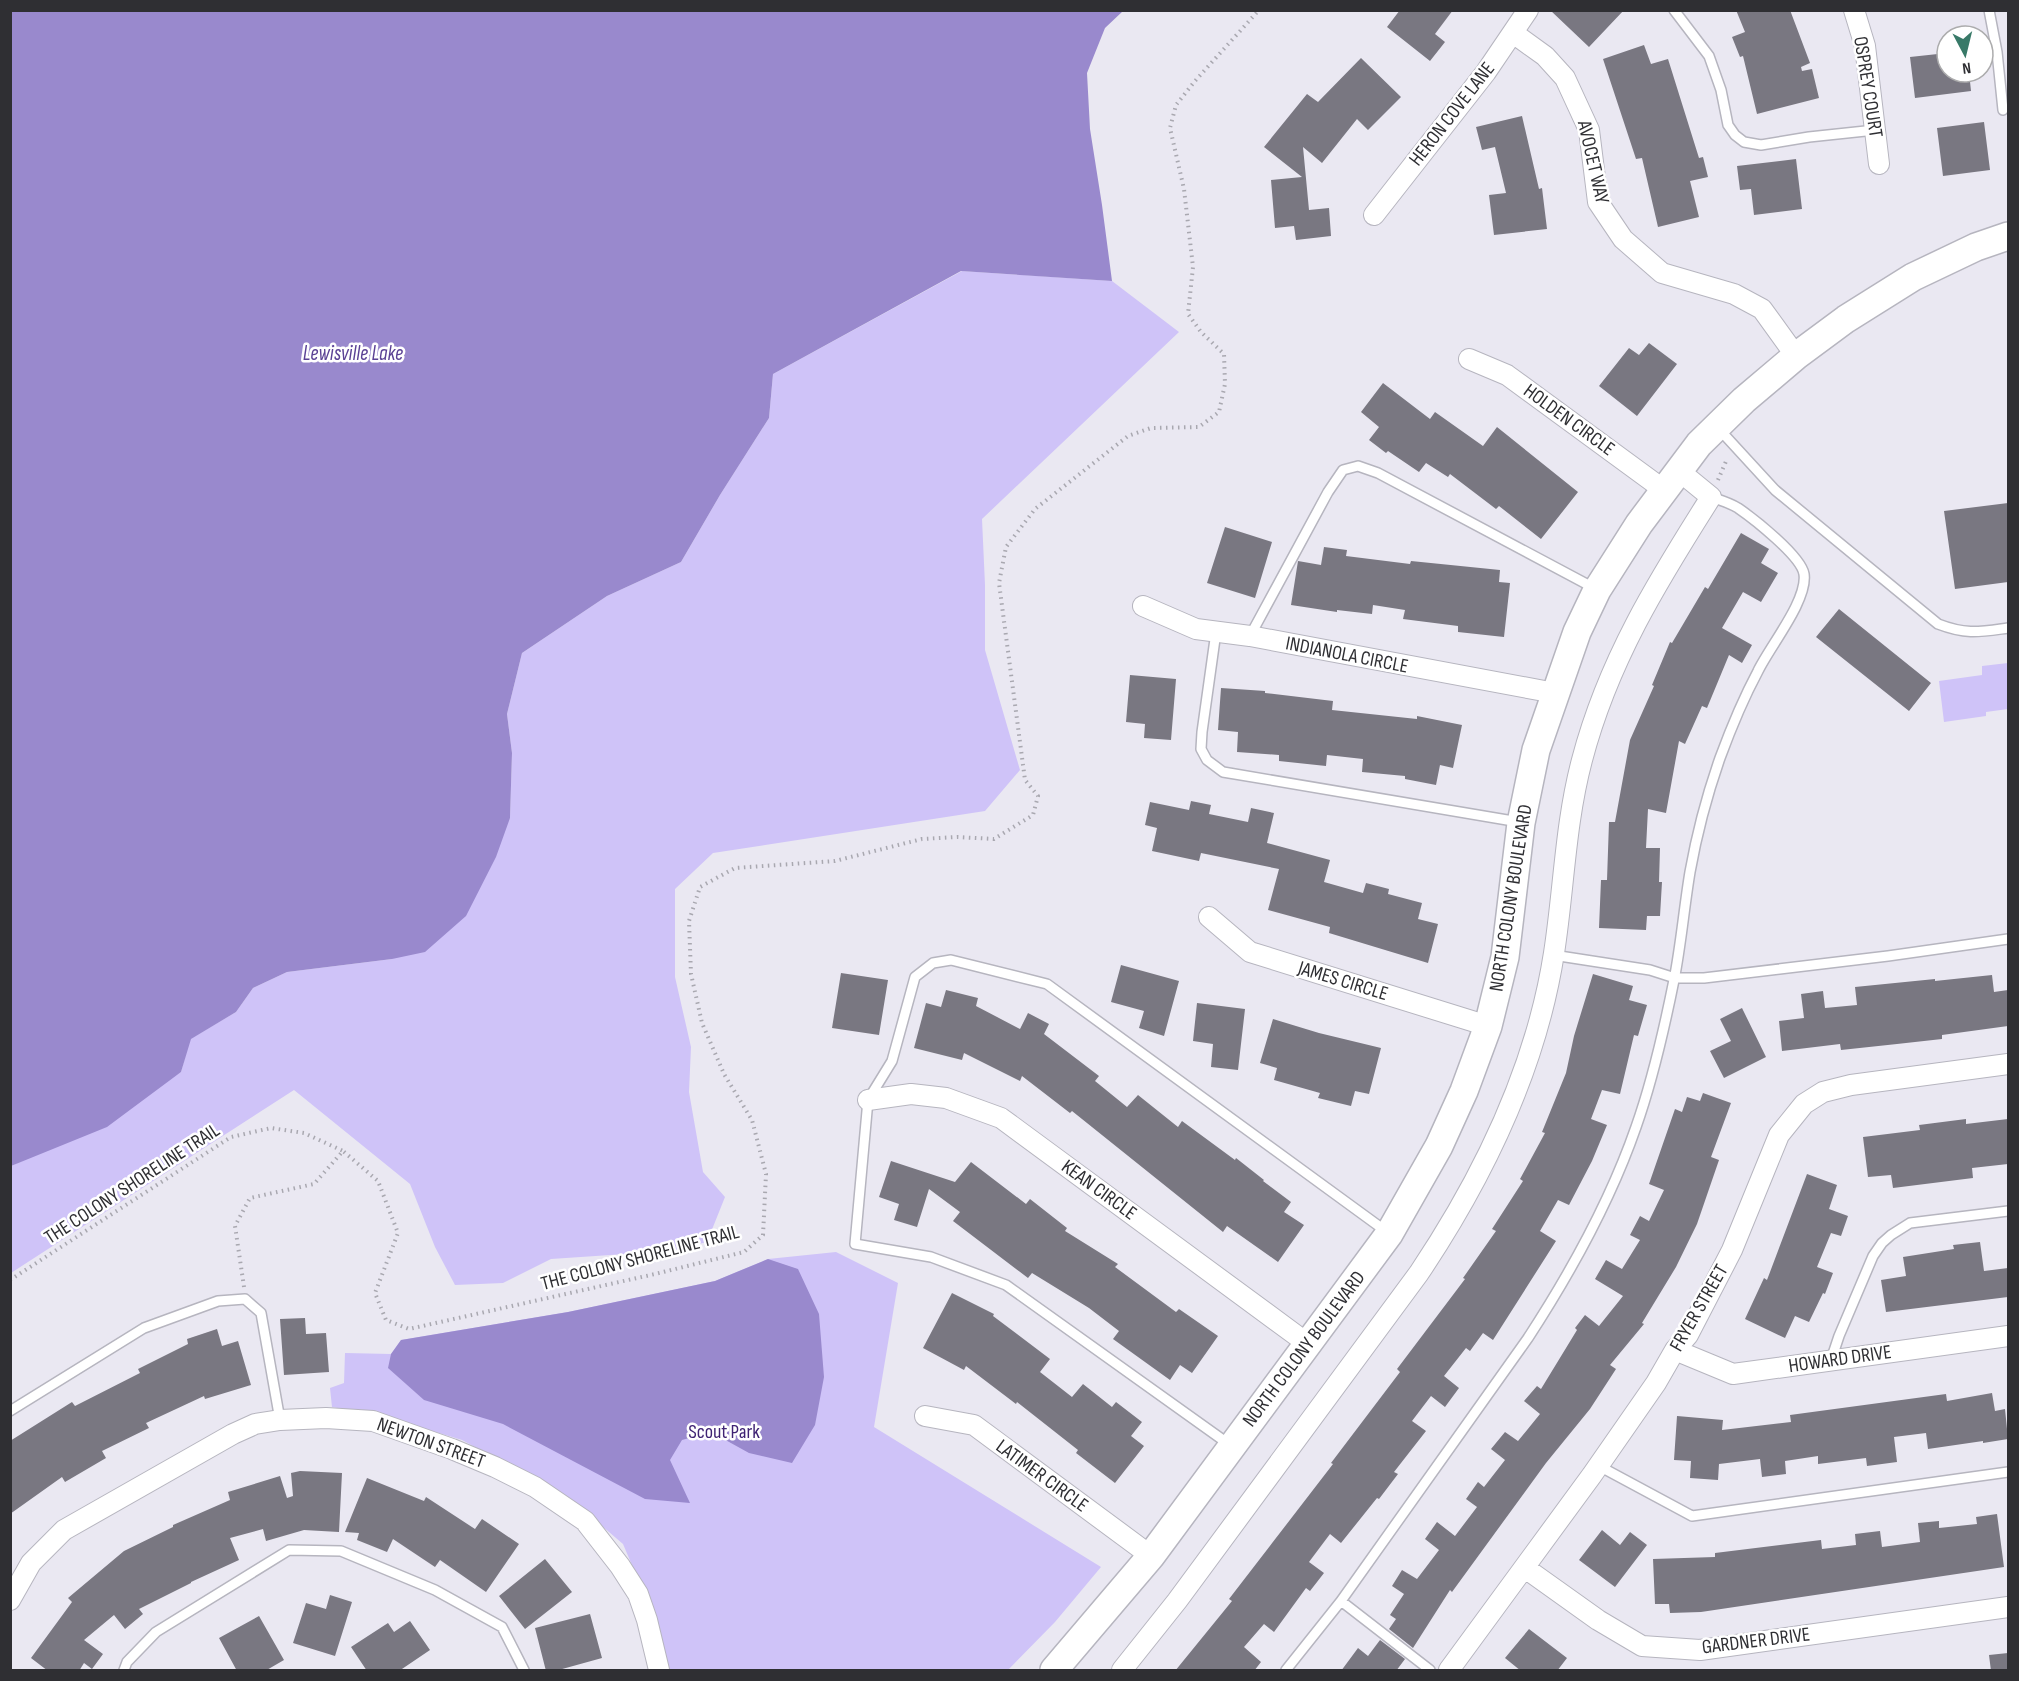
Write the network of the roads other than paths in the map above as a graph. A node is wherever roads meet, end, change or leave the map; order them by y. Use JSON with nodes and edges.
{"nodes":[{"id":1,"x":1528,"y":10,"type":"edge"},
{"id":2,"x":1674,"y":10,"type":"edge"},
{"id":3,"x":1854,"y":10,"type":"edge"},
{"id":4,"x":1989,"y":10,"type":"edge"},
{"id":5,"x":1514,"y":33,"type":"junction"},
{"id":6,"x":2002,"y":110,"type":"dead end"},
{"id":7,"x":1875,"y":130,"type":"junction"},
{"id":8,"x":1879,"y":164,"type":"dead end"},
{"id":9,"x":1374,"y":215,"type":"dead end"},
{"id":10,"x":2008,"y":236,"type":"edge"},
{"id":11,"x":1796,"y":356,"type":"junction"},
{"id":12,"x":1470,"y":358,"type":"dead end"},
{"id":13,"x":1724,"y":435,"type":"junction"},
{"id":14,"x":1671,"y":480,"type":"junction"},
{"id":15,"x":1711,"y":497,"type":"junction"},
{"id":16,"x":1597,"y":590,"type":"junction"},
{"id":17,"x":1143,"y":606,"type":"dead end"},
{"id":18,"x":2008,"y":628,"type":"edge"},
{"id":19,"x":1215,"y":632,"type":"junction"},
{"id":20,"x":1250,"y":636,"type":"junction"},
{"id":21,"x":1555,"y":693,"type":"junction"},
{"id":22,"x":1521,"y":823,"type":"junction"},
{"id":23,"x":1209,"y":917,"type":"dead end"},
{"id":24,"x":2008,"y":939,"type":"edge"},
{"id":25,"x":1553,"y":955,"type":"junction"},
{"id":26,"x":1675,"y":978,"type":"junction"},
{"id":27,"x":1488,"y":1026,"type":"junction"},
{"id":28,"x":2008,"y":1064,"type":"edge"},
{"id":29,"x":868,"y":1100,"type":"junction"},
{"id":30,"x":2008,"y":1211,"type":"edge"},
{"id":31,"x":1389,"y":1234,"type":"junction"},
{"id":32,"x":2008,"y":1336,"type":"edge"},
{"id":33,"x":1308,"y":1344,"type":"junction"},
{"id":34,"x":1675,"y":1350,"type":"junction"},
{"id":35,"x":1831,"y":1361,"type":"junction"},
{"id":36,"x":10,"y":1411,"type":"edge"},
{"id":37,"x":925,"y":1416,"type":"dead end"},
{"id":38,"x":280,"y":1420,"type":"junction"},
{"id":39,"x":1232,"y":1446,"type":"junction"},
{"id":40,"x":1599,"y":1466,"type":"junction"},
{"id":41,"x":2008,"y":1472,"type":"edge"},
{"id":42,"x":1151,"y":1556,"type":"junction"},
{"id":43,"x":1525,"y":1568,"type":"junction"},
{"id":44,"x":10,"y":1599,"type":"edge"},
{"id":45,"x":1341,"y":1601,"type":"junction"},
{"id":46,"x":2008,"y":1607,"type":"edge"},
{"id":47,"x":124,"y":1671,"type":"edge"},
{"id":48,"x":524,"y":1671,"type":"edge"},
{"id":49,"x":659,"y":1671,"type":"edge"},
{"id":50,"x":1054,"y":1671,"type":"edge"},
{"id":51,"x":1122,"y":1671,"type":"edge"},
{"id":52,"x":1286,"y":1671,"type":"edge"},
{"id":53,"x":1430,"y":1671,"type":"edge"},
{"id":54,"x":1449,"y":1671,"type":"edge"}],
"edges":[{"from":1,"to":5,"type":"street","name":"HERON COVE LANE"},
{"from":2,"to":7,"type":"lane"},
{"from":3,"to":7,"type":"street","name":"OSPREY COURT"},
{"from":4,"to":6,"type":"lane"},
{"from":5,"to":9,"type":"street","name":"HERON COVE LANE"},
{"from":5,"to":11,"type":"street","name":"AVOCET WAY"},
{"from":7,"to":8,"type":"street","name":"OSPREY COURT"},
{"from":10,"to":11,"type":"main road","name":"NORTH COLONY BOULEVARD"},
{"from":11,"to":13,"type":"main road","name":"NORTH COLONY BOULEVARD"},
{"from":12,"to":14,"type":"street","name":"HOLDEN CIRCLE"},
{"from":13,"to":14,"type":"main road","name":"NORTH COLONY BOULEVARD"},
{"from":13,"to":18,"type":"lane"},
{"from":14,"to":15,"type":"street","name":"HOLDEN CIRCLE"},
{"from":14,"to":16,"type":"main road","name":"NORTH COLONY BOULEVARD"},
{"from":15,"to":25,"type":"street"},
{"from":15,"to":26,"type":"lane"},
{"from":16,"to":20,"type":"lane"},
{"from":16,"to":21,"type":"main road","name":"NORTH COLONY BOULEVARD"},
{"from":17,"to":19,"type":"street","name":"INDIANOLA CIRCLE"},
{"from":19,"to":20,"type":"street","name":"INDIANOLA CIRCLE"},
{"from":19,"to":22,"type":"lane"},
{"from":20,"to":21,"type":"street","name":"INDIANOLA CIRCLE"},
{"from":21,"to":22,"type":"main road","name":"NORTH COLONY BOULEVARD"},
{"from":22,"to":27,"type":"main road","name":"NORTH COLONY BOULEVARD"},
{"from":23,"to":27,"type":"street","name":"JAMES CIRCLE"},
{"from":24,"to":26,"type":"lane"},
{"from":25,"to":26,"type":"lane"},
{"from":25,"to":51,"type":"street"},
{"from":26,"to":45,"type":"lane"},
{"from":27,"to":31,"type":"main road","name":"NORTH COLONY BOULEVARD"},
{"from":28,"to":34,"type":"street","name":"FRYER STREET"},
{"from":29,"to":31,"type":"lane"},
{"from":29,"to":33,"type":"street","name":"KEAN CIRCLE"},
{"from":29,"to":39,"type":"lane"},
{"from":30,"to":35,"type":"lane"},
{"from":31,"to":33,"type":"main road","name":"NORTH COLONY BOULEVARD"},
{"from":32,"to":35,"type":"street","name":"HOWARD DRIVE"},
{"from":33,"to":39,"type":"main road","name":"NORTH COLONY BOULEVARD"},
{"from":34,"to":35,"type":"street","name":"HOWARD DRIVE"},
{"from":34,"to":40,"type":"street","name":"FRYER STREET"},
{"from":36,"to":38,"type":"lane"},
{"from":37,"to":42,"type":"street","name":"LATIMER CIRCLE"},
{"from":38,"to":44,"type":"street","name":"NEWTON STREET"},
{"from":38,"to":49,"type":"street","name":"NEWTON STREET"},
{"from":39,"to":42,"type":"main road","name":"NORTH COLONY BOULEVARD"},
{"from":40,"to":41,"type":"lane"},
{"from":40,"to":43,"type":"street","name":"FRYER STREET"},
{"from":42,"to":50,"type":"main road","name":"NORTH COLONY BOULEVARD"},
{"from":43,"to":46,"type":"street","name":"GARDNER DRIVE"},
{"from":43,"to":54,"type":"street","name":"FRYER STREET"},
{"from":45,"to":52,"type":"lane"},
{"from":45,"to":53,"type":"lane"},
{"from":47,"to":48,"type":"lane"}]}
